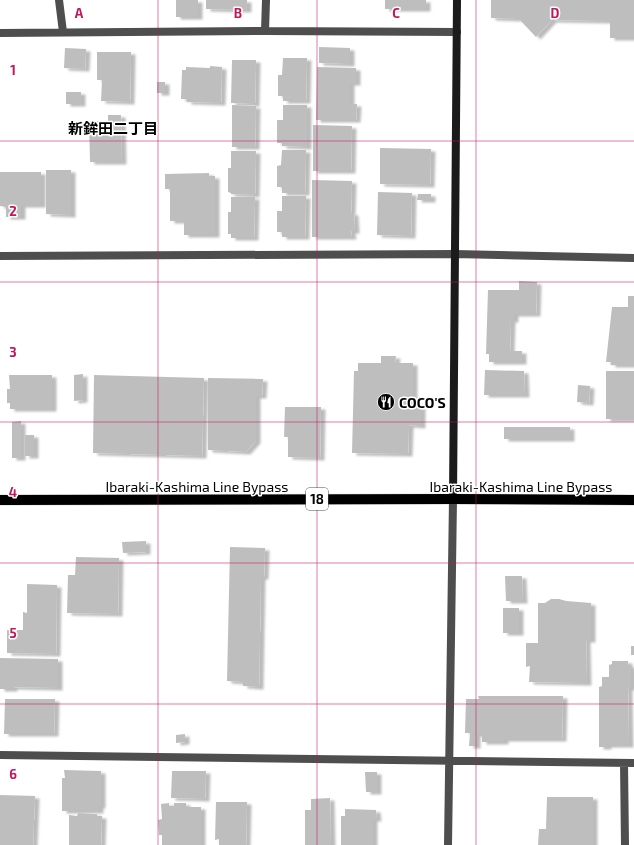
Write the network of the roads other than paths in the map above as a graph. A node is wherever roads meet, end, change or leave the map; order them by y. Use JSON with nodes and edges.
{"nodes":[{"id":1,"x":59,"y":0,"type":"edge"},
{"id":2,"x":266,"y":0,"type":"edge"},
{"id":3,"x":457,"y":0,"type":"edge"},
{"id":4,"x":265,"y":31,"type":"junction"},
{"id":5,"x":63,"y":32,"type":"junction"},
{"id":6,"x":457,"y":32,"type":"junction"},
{"id":7,"x":0,"y":33,"type":"edge"},
{"id":8,"x":456,"y":254,"type":"junction"},
{"id":9,"x":0,"y":256,"type":"edge"},
{"id":10,"x":634,"y":258,"type":"edge"},
{"id":11,"x":453,"y":499,"type":"junction"},
{"id":12,"x":0,"y":500,"type":"edge"},
{"id":13,"x":634,"y":500,"type":"edge"},
{"id":14,"x":0,"y":755,"type":"edge"},
{"id":15,"x":450,"y":761,"type":"junction"},
{"id":16,"x":624,"y":763,"type":"junction"},
{"id":17,"x":634,"y":763,"type":"edge"},
{"id":18,"x":448,"y":845,"type":"edge"},
{"id":19,"x":625,"y":845,"type":"edge"}],
"edges":[{"from":1,"to":5,"type":"street"},
{"from":2,"to":4,"type":"street"},
{"from":3,"to":6,"type":"street"},
{"from":4,"to":5,"type":"street"},
{"from":4,"to":6,"type":"street"},
{"from":5,"to":7,"type":"street"},
{"from":6,"to":8,"type":"street"},
{"from":8,"to":9,"type":"street"},
{"from":8,"to":10,"type":"street"},
{"from":8,"to":11,"type":"street"},
{"from":11,"to":12,"type":"main road","name":"Ibaraki-Kashima Line Bypass","number":"18"},
{"from":11,"to":13,"type":"main road","name":"Ibaraki-Kashima Line Bypass","number":"18"},
{"from":11,"to":15,"type":"street"},
{"from":14,"to":15,"type":"street"},
{"from":15,"to":16,"type":"street"},
{"from":15,"to":18,"type":"street"},
{"from":16,"to":17,"type":"street"},
{"from":16,"to":19,"type":"street"}]}
